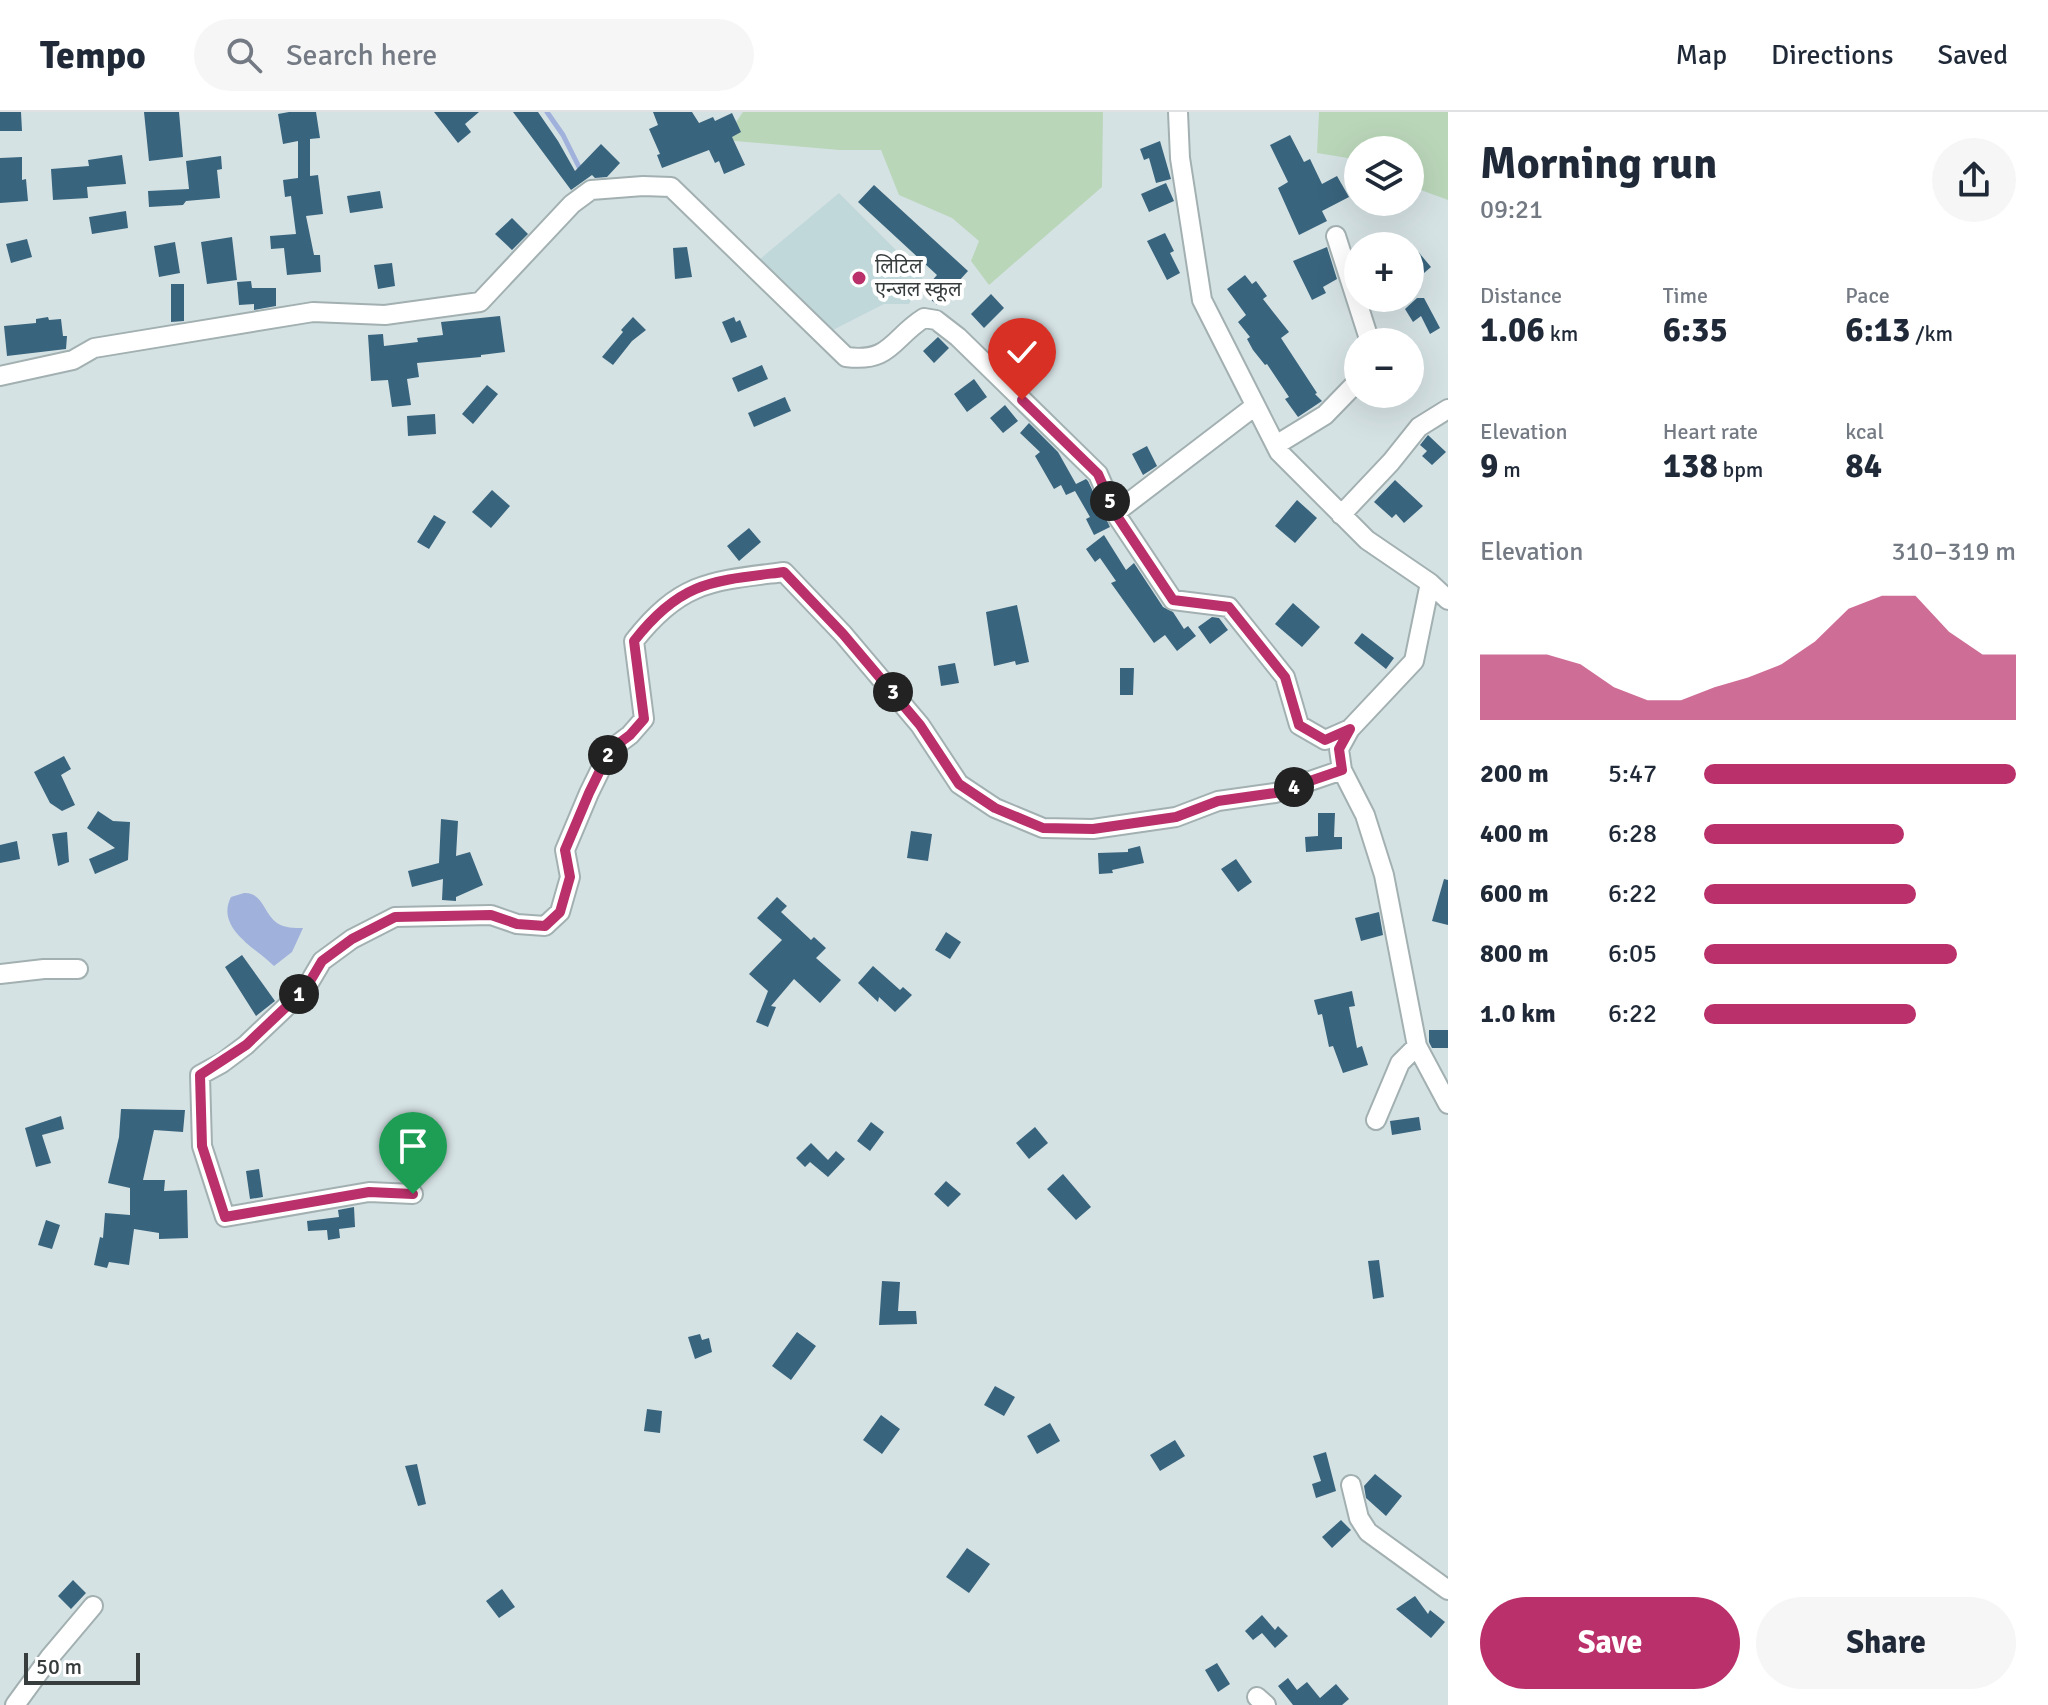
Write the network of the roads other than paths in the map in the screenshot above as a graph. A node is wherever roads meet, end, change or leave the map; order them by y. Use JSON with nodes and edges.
{"nodes":[{"id":1,"x":1178,"y":112,"type":"edge"},
{"id":2,"x":1336,"y":236,"type":"dead end"},
{"id":3,"x":1366,"y":328,"type":"edge"},
{"id":4,"x":0,"y":376,"type":"edge"},
{"id":5,"x":1344,"y":395,"type":"edge"},
{"id":6,"x":1255,"y":406,"type":"junction"},
{"id":7,"x":1447,"y":411,"type":"edge"},
{"id":8,"x":1276,"y":445,"type":"junction"},
{"id":9,"x":1115,"y":513,"type":"junction"},
{"id":10,"x":1341,"y":515,"type":"junction"},
{"id":11,"x":1430,"y":583,"type":"junction"},
{"id":12,"x":1448,"y":600,"type":"edge"},
{"id":13,"x":1350,"y":729,"type":"junction"},
{"id":14,"x":1342,"y":770,"type":"junction"},
{"id":15,"x":78,"y":969,"type":"dead end"},
{"id":16,"x":0,"y":974,"type":"edge"},
{"id":17,"x":1417,"y":1046,"type":"junction"},
{"id":18,"x":1448,"y":1104,"type":"edge"},
{"id":19,"x":1376,"y":1120,"type":"dead end"},
{"id":20,"x":413,"y":1194,"type":"dead end"},
{"id":21,"x":1351,"y":1485,"type":"dead end"},
{"id":22,"x":1448,"y":1590,"type":"edge"},
{"id":23,"x":93,"y":1606,"type":"dead end"},
{"id":24,"x":15,"y":1705,"type":"edge"}],
"edges":[{"from":1,"to":6,"type":"street"},
{"from":2,"to":3,"type":"street"},
{"from":4,"to":9,"type":"street"},
{"from":5,"to":8,"type":"street"},
{"from":6,"to":8,"type":"street"},
{"from":6,"to":9,"type":"street"},
{"from":7,"to":10,"type":"street"},
{"from":8,"to":10,"type":"street"},
{"from":9,"to":13,"type":"street"},
{"from":10,"to":11,"type":"street"},
{"from":11,"to":12,"type":"street"},
{"from":11,"to":13,"type":"street"},
{"from":13,"to":14,"type":"street"},
{"from":14,"to":17,"type":"street"},
{"from":14,"to":20,"type":"street"},
{"from":15,"to":16,"type":"street"},
{"from":17,"to":18,"type":"street"},
{"from":17,"to":19,"type":"street"},
{"from":21,"to":22,"type":"street"},
{"from":23,"to":24,"type":"street"}]}
